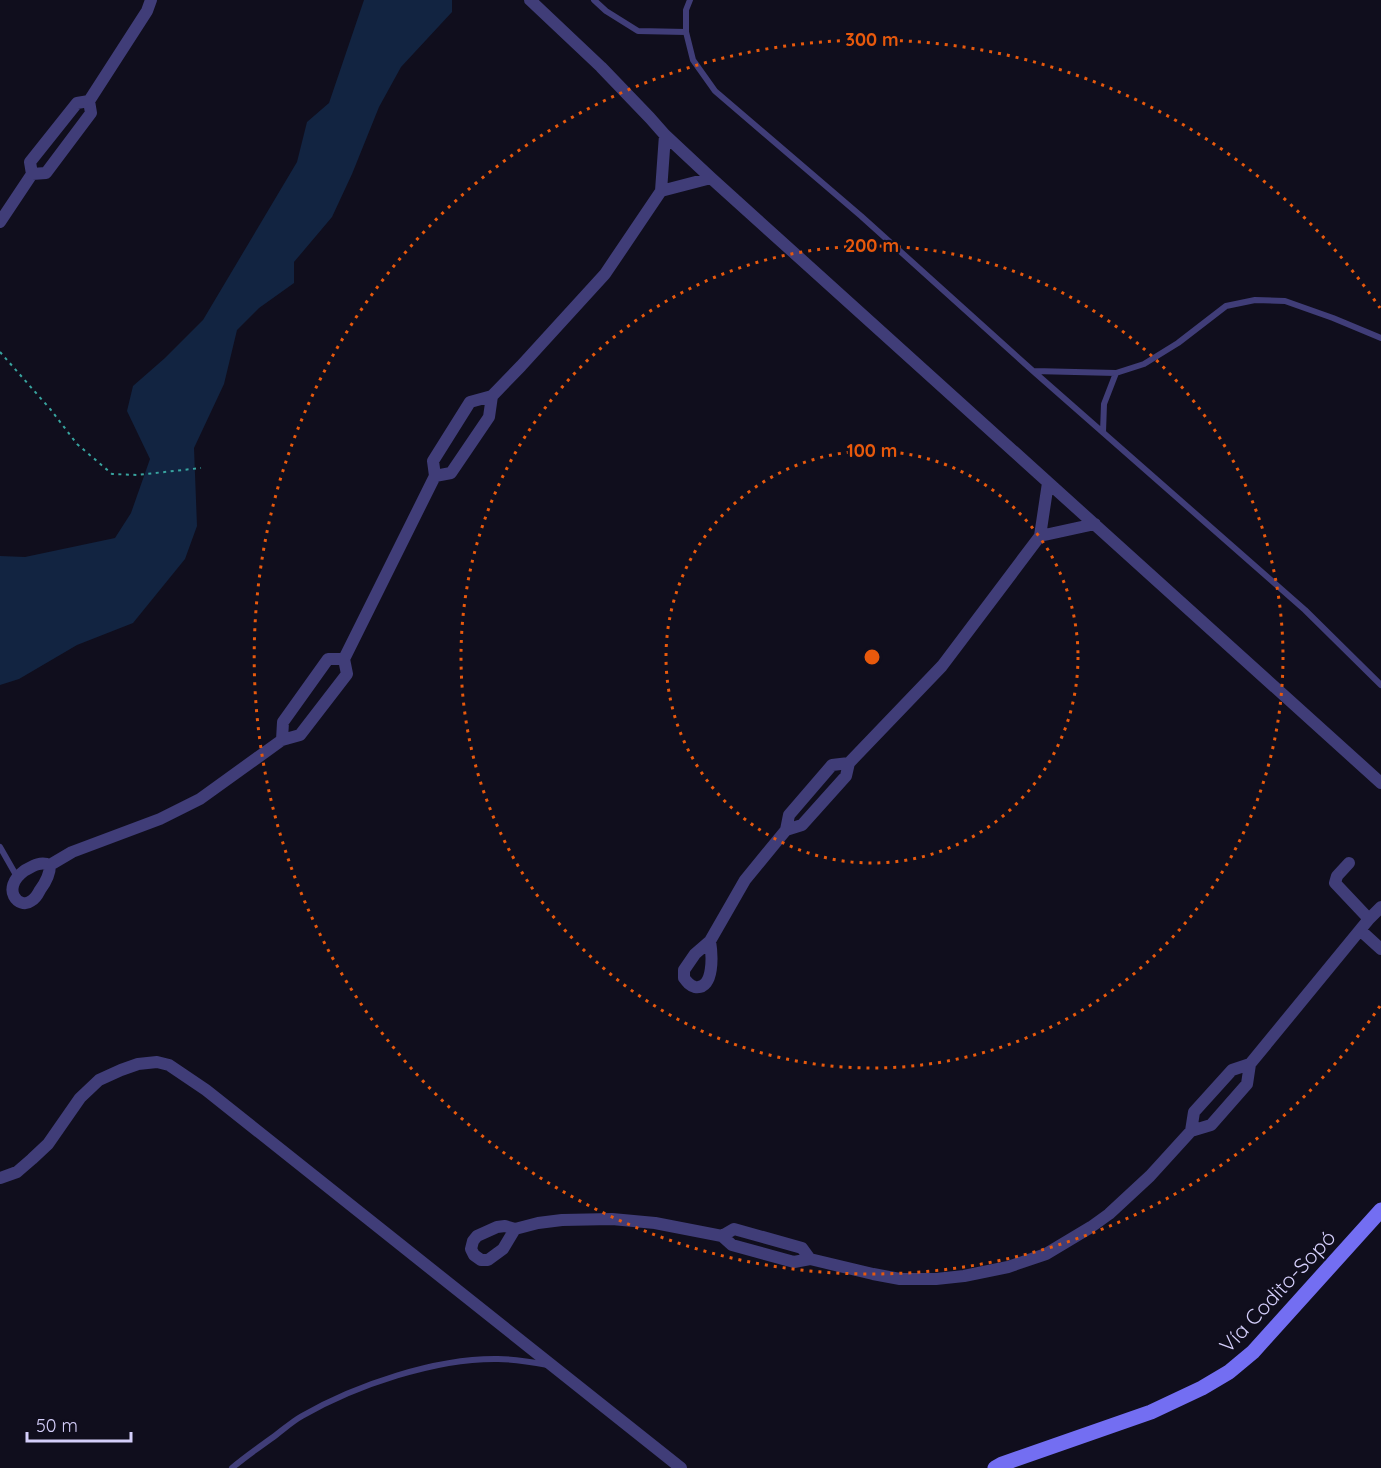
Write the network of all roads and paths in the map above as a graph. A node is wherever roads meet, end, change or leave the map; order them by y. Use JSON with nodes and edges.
{"nodes":[{"id":1,"x":151,"y":0,"type":"edge"},
{"id":2,"x":530,"y":0,"type":"edge"},
{"id":3,"x":594,"y":0,"type":"edge"},
{"id":4,"x":690,"y":0,"type":"edge"},
{"id":5,"x":686,"y":33,"type":"junction"},
{"id":6,"x":89,"y":101,"type":"junction"},
{"id":7,"x":665,"y":135,"type":"junction"},
{"id":8,"x":32,"y":174,"type":"junction"},
{"id":9,"x":711,"y":178,"type":"junction"},
{"id":10,"x":661,"y":191,"type":"junction"},
{"id":11,"x":0,"y":222,"type":"edge"},
{"id":12,"x":1378,"y":336,"type":"edge"},
{"id":13,"x":1381,"y":344,"type":"edge"},
{"id":14,"x":0,"y":352,"type":"edge"},
{"id":15,"x":1033,"y":371,"type":"junction"},
{"id":16,"x":1116,"y":373,"type":"junction"},
{"id":17,"x":492,"y":396,"type":"junction"},
{"id":18,"x":1103,"y":432,"type":"junction"},
{"id":19,"x":201,"y":468,"type":"dead end"},
{"id":20,"x":435,"y":476,"type":"junction"},
{"id":21,"x":1048,"y":483,"type":"junction"},
{"id":22,"x":1095,"y":524,"type":"junction"},
{"id":23,"x":1040,"y":536,"type":"junction"},
{"id":24,"x":344,"y":659,"type":"junction"},
{"id":25,"x":1381,"y":686,"type":"edge"},
{"id":26,"x":282,"y":740,"type":"junction"},
{"id":27,"x":849,"y":763,"type":"junction"},
{"id":28,"x":1381,"y":783,"type":"edge"},
{"id":29,"x":786,"y":830,"type":"junction"},
{"id":30,"x":0,"y":847,"type":"edge"},
{"id":31,"x":1349,"y":863,"type":"dead end"},
{"id":32,"x":50,"y":865,"type":"junction"},
{"id":33,"x":16,"y":875,"type":"junction"},
{"id":34,"x":1381,"y":908,"type":"edge"},
{"id":35,"x":1369,"y":919,"type":"junction"},
{"id":36,"x":1360,"y":930,"type":"junction"},
{"id":37,"x":710,"y":941,"type":"dead end"},
{"id":38,"x":1381,"y":949,"type":"edge"},
{"id":39,"x":1250,"y":1064,"type":"junction"},
{"id":40,"x":1191,"y":1131,"type":"junction"},
{"id":41,"x":0,"y":1178,"type":"edge"},
{"id":42,"x":1381,"y":1210,"type":"edge"},
{"id":43,"x":515,"y":1229,"type":"dead end"},
{"id":44,"x":552,"y":1365,"type":"junction"},
{"id":45,"x":232,"y":1468,"type":"edge"},
{"id":46,"x":681,"y":1468,"type":"edge"},
{"id":47,"x":995,"y":1468,"type":"edge"}],
"edges":[{"from":1,"to":6,"type":"street"},
{"from":2,"to":7,"type":"street"},
{"from":3,"to":5,"type":"lane"},
{"from":4,"to":5,"type":"lane"},
{"from":5,"to":15,"type":"lane"},
{"from":6,"to":8,"type":"street"},
{"from":6,"to":8,"type":"street"},
{"from":7,"to":9,"type":"street"},
{"from":7,"to":10,"type":"street"},
{"from":8,"to":11,"type":"street"},
{"from":9,"to":10,"type":"street"},
{"from":9,"to":21,"type":"street"},
{"from":10,"to":17,"type":"street"},
{"from":12,"to":13,"type":"lane"},
{"from":12,"to":16,"type":"lane"},
{"from":14,"to":19,"type":"path"},
{"from":15,"to":16,"type":"lane"},
{"from":15,"to":18,"type":"lane"},
{"from":16,"to":18,"type":"lane"},
{"from":17,"to":20,"type":"street"},
{"from":17,"to":20,"type":"street"},
{"from":18,"to":25,"type":"lane"},
{"from":20,"to":24,"type":"street"},
{"from":21,"to":22,"type":"street"},
{"from":21,"to":23,"type":"street"},
{"from":22,"to":23,"type":"street"},
{"from":22,"to":28,"type":"street"},
{"from":23,"to":27,"type":"street"},
{"from":24,"to":26,"type":"street"},
{"from":24,"to":26,"type":"street"},
{"from":26,"to":32,"type":"street"},
{"from":27,"to":29,"type":"street"},
{"from":27,"to":29,"type":"street"},
{"from":29,"to":37,"type":"street"},
{"from":30,"to":33,"type":"lane"},
{"from":31,"to":35,"type":"street"},
{"from":32,"to":33,"type":"street"},
{"from":32,"to":33,"type":"street"},
{"from":34,"to":35,"type":"street"},
{"from":35,"to":36,"type":"street"},
{"from":36,"to":38,"type":"street"},
{"from":36,"to":39,"type":"street"},
{"from":39,"to":40,"type":"street"},
{"from":39,"to":40,"type":"street"},
{"from":40,"to":43,"type":"street"},
{"from":41,"to":44,"type":"street"},
{"from":42,"to":47,"type":"street","name":"Vía Codito-Sopó"},
{"from":44,"to":45,"type":"lane"},
{"from":44,"to":46,"type":"street"}]}
